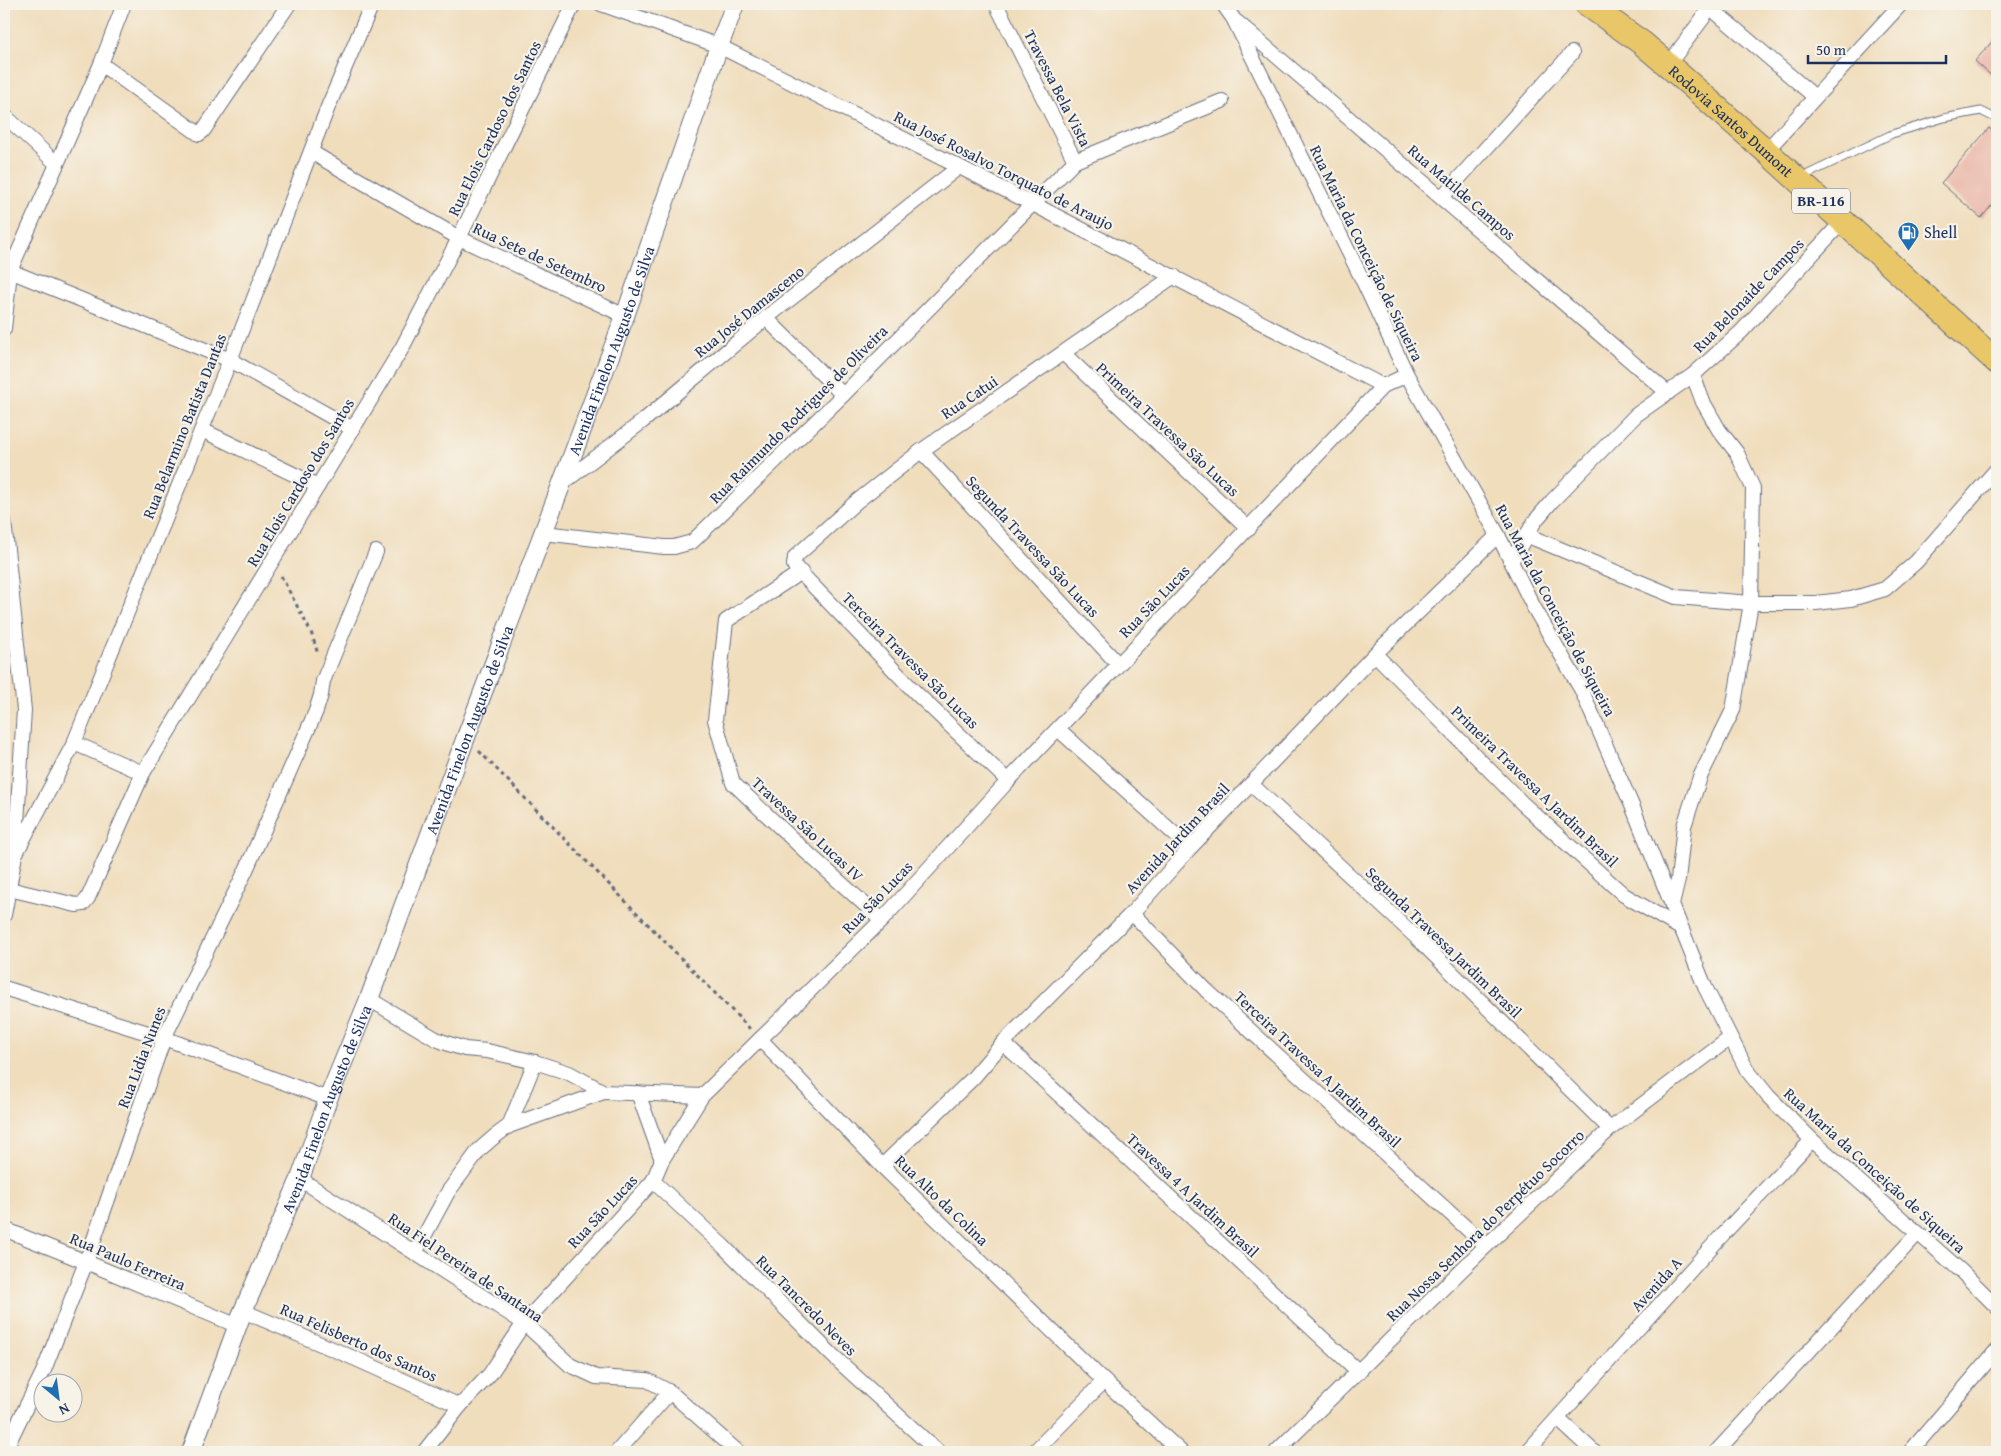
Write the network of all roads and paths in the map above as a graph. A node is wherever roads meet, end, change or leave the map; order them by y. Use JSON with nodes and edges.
{"nodes":[{"id":1,"x":124,"y":4,"type":"edge"},
{"id":2,"x":289,"y":4,"type":"edge"},
{"id":3,"x":372,"y":4,"type":"edge"},
{"id":4,"x":574,"y":4,"type":"edge"},
{"id":5,"x":601,"y":4,"type":"edge"},
{"id":6,"x":735,"y":4,"type":"edge"},
{"id":7,"x":996,"y":4,"type":"edge"},
{"id":8,"x":1223,"y":4,"type":"edge"},
{"id":9,"x":1587,"y":4,"type":"edge"},
{"id":10,"x":1603,"y":4,"type":"edge"},
{"id":11,"x":1706,"y":4,"type":"edge"},
{"id":12,"x":1901,"y":4,"type":"edge"},
{"id":13,"x":1232,"y":18,"type":"junction"},
{"id":14,"x":1642,"y":43,"type":"junction"},
{"id":15,"x":718,"y":46,"type":"junction"},
{"id":16,"x":1572,"y":53,"type":"dead end"},
{"id":17,"x":100,"y":64,"type":"junction"},
{"id":18,"x":1668,"y":65,"type":"junction"},
{"id":19,"x":1815,"y":98,"type":"junction"},
{"id":20,"x":1222,"y":101,"type":"dead end"},
{"id":21,"x":4,"y":116,"type":"edge"},
{"id":22,"x":1997,"y":119,"type":"edge"},
{"id":23,"x":1766,"y":151,"type":"junction"},
{"id":24,"x":311,"y":152,"type":"junction"},
{"id":25,"x":1075,"y":161,"type":"junction"},
{"id":26,"x":57,"y":164,"type":"junction"},
{"id":27,"x":958,"y":167,"type":"junction"},
{"id":28,"x":1797,"y":179,"type":"junction"},
{"id":29,"x":1442,"y":197,"type":"junction"},
{"id":30,"x":1033,"y":204,"type":"junction"},
{"id":31,"x":1842,"y":222,"type":"junction"},
{"id":32,"x":459,"y":238,"type":"junction"},
{"id":33,"x":7,"y":269,"type":"edge"},
{"id":34,"x":1174,"y":276,"type":"junction"},
{"id":35,"x":625,"y":316,"type":"junction"},
{"id":36,"x":766,"y":318,"type":"junction"},
{"id":37,"x":4,"y":329,"type":"edge"},
{"id":38,"x":1064,"y":354,"type":"junction"},
{"id":39,"x":230,"y":360,"type":"junction"},
{"id":40,"x":1997,"y":362,"type":"edge"},
{"id":41,"x":1407,"y":375,"type":"junction"},
{"id":42,"x":1693,"y":375,"type":"junction"},
{"id":43,"x":1383,"y":386,"type":"junction"},
{"id":44,"x":1668,"y":393,"type":"junction"},
{"id":45,"x":843,"y":395,"type":"junction"},
{"id":46,"x":353,"y":429,"type":"junction"},
{"id":47,"x":202,"y":430,"type":"junction"},
{"id":48,"x":921,"y":451,"type":"junction"},
{"id":49,"x":1997,"y":469,"type":"edge"},
{"id":50,"x":563,"y":483,"type":"junction"},
{"id":51,"x":318,"y":486,"type":"junction"},
{"id":52,"x":4,"y":521,"type":"edge"},
{"id":53,"x":1249,"y":529,"type":"junction"},
{"id":54,"x":544,"y":533,"type":"junction"},
{"id":55,"x":1498,"y":535,"type":"junction"},
{"id":56,"x":1526,"y":535,"type":"junction"},
{"id":57,"x":376,"y":552,"type":"dead end"},
{"id":58,"x":1512,"y":560,"type":"junction"},
{"id":59,"x":273,"y":561,"type":"junction"},
{"id":60,"x":797,"y":566,"type":"junction"},
{"id":61,"x":1751,"y":603,"type":"junction"},
{"id":62,"x":1375,"y":654,"type":"junction"},
{"id":63,"x":1118,"y":664,"type":"junction"},
{"id":64,"x":323,"y":681,"type":"junction"},
{"id":65,"x":1058,"y":729,"type":"junction"},
{"id":66,"x":466,"y":737,"type":"junction"},
{"id":67,"x":74,"y":743,"type":"junction"},
{"id":68,"x":143,"y":773,"type":"junction"},
{"id":69,"x":1008,"y":781,"type":"junction"},
{"id":70,"x":733,"y":782,"type":"joint"},
{"id":71,"x":1251,"y":784,"type":"junction"},
{"id":72,"x":1190,"y":848,"type":"junction"},
{"id":73,"x":15,"y":855,"type":"junction"},
{"id":74,"x":9,"y":889,"type":"junction"},
{"id":75,"x":1672,"y":905,"type":"junction"},
{"id":76,"x":1132,"y":913,"type":"junction"},
{"id":77,"x":4,"y":915,"type":"edge"},
{"id":78,"x":882,"y":920,"type":"junction"},
{"id":79,"x":1682,"y":929,"type":"junction"},
{"id":80,"x":4,"y":988,"type":"edge"},
{"id":81,"x":370,"y":1000,"type":"junction"},
{"id":82,"x":164,"y":1038,"type":"junction"},
{"id":83,"x":1730,"y":1038,"type":"junction"},
{"id":84,"x":760,"y":1039,"type":"junction"},
{"id":85,"x":1004,"y":1043,"type":"junction"},
{"id":86,"x":535,"y":1062,"type":"junction"},
{"id":87,"x":604,"y":1092,"type":"junction"},
{"id":88,"x":638,"y":1093,"type":"junction"},
{"id":89,"x":702,"y":1096,"type":"junction"},
{"id":90,"x":328,"y":1099,"type":"junction"},
{"id":91,"x":509,"y":1126,"type":"junction"},
{"id":92,"x":1610,"y":1129,"type":"junction"},
{"id":93,"x":1812,"y":1140,"type":"junction"},
{"id":94,"x":662,"y":1160,"type":"junction"},
{"id":95,"x":882,"y":1166,"type":"junction"},
{"id":96,"x":300,"y":1179,"type":"junction"},
{"id":97,"x":653,"y":1181,"type":"junction"},
{"id":98,"x":4,"y":1229,"type":"edge"},
{"id":99,"x":1918,"y":1233,"type":"junction"},
{"id":100,"x":1486,"y":1246,"type":"junction"},
{"id":101,"x":415,"y":1253,"type":"junction"},
{"id":102,"x":86,"y":1262,"type":"junction"},
{"id":103,"x":1997,"y":1306,"type":"edge"},
{"id":104,"x":241,"y":1318,"type":"junction"},
{"id":105,"x":524,"y":1323,"type":"junction"},
{"id":106,"x":1997,"y":1350,"type":"edge"},
{"id":107,"x":1359,"y":1372,"type":"junction"},
{"id":108,"x":1104,"y":1381,"type":"junction"},
{"id":109,"x":670,"y":1392,"type":"junction"},
{"id":110,"x":460,"y":1406,"type":"junction"},
{"id":111,"x":1558,"y":1419,"type":"junction"},
{"id":112,"x":4,"y":1452,"type":"edge"},
{"id":113,"x":191,"y":1452,"type":"edge"},
{"id":114,"x":424,"y":1452,"type":"edge"},
{"id":115,"x":617,"y":1452,"type":"edge"},
{"id":116,"x":738,"y":1452,"type":"edge"},
{"id":117,"x":938,"y":1452,"type":"edge"},
{"id":118,"x":1034,"y":1452,"type":"edge"},
{"id":119,"x":1182,"y":1452,"type":"edge"},
{"id":120,"x":1276,"y":1452,"type":"edge"},
{"id":121,"x":1527,"y":1452,"type":"edge"},
{"id":122,"x":1594,"y":1452,"type":"edge"},
{"id":123,"x":1716,"y":1452,"type":"edge"},
{"id":124,"x":1910,"y":1452,"type":"edge"}],
"edges":[{"from":1,"to":17,"type":"street"},
{"from":2,"to":17,"type":"street"},
{"from":3,"to":24,"type":"street","name":"Rua Belarmino Batista Dantas"},
{"from":4,"to":32,"type":"street","name":"Rua Elois Cardoso dos Santos"},
{"from":5,"to":15,"type":"street","name":"Rua José Rosalvo Torquato de Araujo"},
{"from":6,"to":15,"type":"street","name":"Avenida Finelon Augusto de Silva"},
{"from":7,"to":25,"type":"street","name":"Travessa Bela Vista"},
{"from":8,"to":13,"type":"street","name":"Rua Maria da Conceição de Siqueira"},
{"from":9,"to":14,"type":"highway","name":"Rodovia Santos Dumont","number":"BR-116"},
{"from":10,"to":14,"type":"highway","name":"Rodovia Santos Dumont","number":"BR-116"},
{"from":11,"to":18,"type":"street"},
{"from":11,"to":19,"type":"street"},
{"from":12,"to":19,"type":"street"},
{"from":13,"to":29,"type":"street","name":"Rua Matilde Campos"},
{"from":13,"to":41,"type":"street","name":"Rua Maria da Conceição de Siqueira"},
{"from":14,"to":18,"type":"highway","name":"Rodovia Santos Dumont","number":"BR-116"},
{"from":15,"to":27,"type":"street","name":"Rua José Rosalvo Torquato de Araujo"},
{"from":15,"to":35,"type":"street","name":"Avenida Finelon Augusto de Silva"},
{"from":16,"to":29,"type":"street"},
{"from":17,"to":26,"type":"street"},
{"from":18,"to":23,"type":"highway","name":"Rodovia Santos Dumont","number":"BR-116"},
{"from":19,"to":23,"type":"street"},
{"from":20,"to":25,"type":"street"},
{"from":21,"to":26,"type":"street"},
{"from":22,"to":28,"type":"lane"},
{"from":23,"to":28,"type":"highway","name":"Rodovia Santos Dumont","number":"BR-116"},
{"from":24,"to":32,"type":"street","name":"Rua Sete de Setembro"},
{"from":24,"to":39,"type":"street","name":"Rua Belarmino Batista Dantas"},
{"from":25,"to":30,"type":"street","name":"Rua Raimundo Rodrigues de Oliveira"},
{"from":26,"to":33,"type":"street"},
{"from":27,"to":30,"type":"street","name":"Rua José Rosalvo Torquato de Araujo"},
{"from":27,"to":36,"type":"street","name":"Rua José Damasceno"},
{"from":28,"to":31,"type":"highway","name":"Rodovia Santos Dumont","number":"BR-116"},
{"from":29,"to":44,"type":"street","name":"Rua Matilde Campos"},
{"from":30,"to":34,"type":"street","name":"Rua José Rosalvo Torquato de Araujo"},
{"from":30,"to":45,"type":"street","name":"Rua Raimundo Rodrigues de Oliveira"},
{"from":31,"to":40,"type":"highway","name":"Rodovia Santos Dumont","number":"BR-116"},
{"from":31,"to":42,"type":"street","name":"Rua Belonaide Campos"},
{"from":32,"to":35,"type":"street","name":"Rua Sete de Setembro"},
{"from":32,"to":46,"type":"street","name":"Rua Elois Cardoso dos Santos"},
{"from":33,"to":37,"type":"street"},
{"from":33,"to":39,"type":"street"},
{"from":34,"to":38,"type":"street","name":"Rua Catui"},
{"from":34,"to":43,"type":"street","name":"Rua José Rosalvo Torquato de Araujo"},
{"from":35,"to":50,"type":"street","name":"Avenida Finelon Augusto de Silva"},
{"from":36,"to":45,"type":"street"},
{"from":36,"to":50,"type":"street","name":"Rua José Damasceno"},
{"from":38,"to":48,"type":"street","name":"Rua Catui"},
{"from":38,"to":53,"type":"street","name":"Primeira Travessa São Lucas"},
{"from":39,"to":46,"type":"street"},
{"from":39,"to":47,"type":"street","name":"Rua Belarmino Batista Dantas"},
{"from":41,"to":43,"type":"street"},
{"from":41,"to":55,"type":"street","name":"Rua Maria da Conceição de Siqueira"},
{"from":42,"to":44,"type":"street","name":"Rua Belonaide Campos"},
{"from":42,"to":61,"type":"street"},
{"from":43,"to":53,"type":"street","name":"Rua São Lucas"},
{"from":44,"to":56,"type":"street","name":"Rua Belonaide Campos"},
{"from":45,"to":54,"type":"street","name":"Rua Raimundo Rodrigues de Oliveira"},
{"from":46,"to":51,"type":"street","name":"Rua Elois Cardoso dos Santos"},
{"from":47,"to":51,"type":"street"},
{"from":47,"to":67,"type":"street","name":"Rua Belarmino Batista Dantas"},
{"from":48,"to":60,"type":"street","name":"Rua Catui"},
{"from":48,"to":63,"type":"street","name":"Segunda Travessa São Lucas"},
{"from":49,"to":61,"type":"street"},
{"from":50,"to":54,"type":"street","name":"Avenida Finelon Augusto de Silva"},
{"from":51,"to":59,"type":"street","name":"Rua Elois Cardoso dos Santos"},
{"from":52,"to":73,"type":"street"},
{"from":53,"to":63,"type":"street","name":"Rua São Lucas"},
{"from":54,"to":66,"type":"street","name":"Avenida Finelon Augusto de Silva"},
{"from":55,"to":58,"type":"street","name":"Rua Maria da Conceição de Siqueira"},
{"from":55,"to":62,"type":"street","name":"Avenida Jardim Brasil"},
{"from":56,"to":58,"type":"street","name":"Rua Belonaide Campos"},
{"from":56,"to":61,"type":"street"},
{"from":57,"to":64,"type":"street","name":"Rua Lidia Nunes"},
{"from":58,"to":75,"type":"street","name":"Rua Maria da Conceição de Siqueira"},
{"from":59,"to":64,"type":"path"},
{"from":59,"to":68,"type":"street","name":"Rua Elois Cardoso dos Santos"},
{"from":60,"to":69,"type":"street","name":"Terceira Travessa São Lucas"},
{"from":60,"to":70,"type":"street","name":"Rua Catui"},
{"from":61,"to":75,"type":"street"},
{"from":62,"to":71,"type":"street","name":"Avenida Jardim Brasil"},
{"from":62,"to":79,"type":"street","name":"Primeira Travessa A Jardim Brasil"},
{"from":63,"to":65,"type":"street","name":"Rua São Lucas"},
{"from":64,"to":82,"type":"street","name":"Rua Lidia Nunes"},
{"from":65,"to":69,"type":"street","name":"Rua São Lucas"},
{"from":65,"to":72,"type":"street"},
{"from":66,"to":81,"type":"street","name":"Avenida Finelon Augusto de Silva"},
{"from":66,"to":84,"type":"path"},
{"from":67,"to":68,"type":"street"},
{"from":67,"to":73,"type":"street","name":"Rua Belarmino Batista Dantas"},
{"from":68,"to":74,"type":"street","name":"Rua Elois Cardoso dos Santos"},
{"from":69,"to":78,"type":"street","name":"Rua São Lucas"},
{"from":70,"to":78,"type":"street","name":"Travessa São Lucas IV"},
{"from":71,"to":72,"type":"street","name":"Avenida Jardim Brasil"},
{"from":71,"to":92,"type":"street","name":"Segunda Travessa Jardim Brasil"},
{"from":72,"to":76,"type":"street","name":"Avenida Jardim Brasil"},
{"from":73,"to":74,"type":"street"},
{"from":74,"to":77,"type":"street"},
{"from":75,"to":79,"type":"street","name":"Rua Maria da Conceição de Siqueira"},
{"from":76,"to":85,"type":"street","name":"Avenida Jardim Brasil"},
{"from":76,"to":100,"type":"street","name":"Terceira Travessa A Jardim Brasil"},
{"from":78,"to":84,"type":"street","name":"Rua São Lucas"},
{"from":79,"to":83,"type":"street","name":"Rua Maria da Conceição de Siqueira"},
{"from":80,"to":82,"type":"street"},
{"from":81,"to":86,"type":"street"},
{"from":81,"to":90,"type":"street","name":"Avenida Finelon Augusto de Silva"},
{"from":82,"to":90,"type":"street"},
{"from":82,"to":102,"type":"street","name":"Rua Lidia Nunes"},
{"from":83,"to":92,"type":"street","name":"Rua Nossa Senhora do Perpétuo Socorro"},
{"from":83,"to":93,"type":"street","name":"Rua Maria da Conceição de Siqueira"},
{"from":84,"to":89,"type":"street","name":"Rua São Lucas"},
{"from":84,"to":95,"type":"street","name":"Rua Alto da Colina"},
{"from":85,"to":95,"type":"street","name":"Avenida Jardim Brasil"},
{"from":85,"to":107,"type":"street","name":"Travessa 4 A Jardim Brasil"},
{"from":86,"to":87,"type":"street"},
{"from":86,"to":91,"type":"street"},
{"from":87,"to":88,"type":"street"},
{"from":87,"to":91,"type":"street"},
{"from":88,"to":89,"type":"street"},
{"from":88,"to":94,"type":"street"},
{"from":89,"to":94,"type":"street","name":"Rua São Lucas"},
{"from":90,"to":96,"type":"street","name":"Avenida Finelon Augusto de Silva"},
{"from":91,"to":101,"type":"street"},
{"from":92,"to":100,"type":"street","name":"Rua Nossa Senhora do Perpétuo Socorro"},
{"from":93,"to":99,"type":"street","name":"Rua Maria da Conceição de Siqueira"},
{"from":93,"to":111,"type":"street","name":"Avenida A"},
{"from":94,"to":97,"type":"street","name":"Rua São Lucas"},
{"from":95,"to":108,"type":"street","name":"Rua Alto da Colina"},
{"from":96,"to":101,"type":"street","name":"Rua Fiel Pereira de Santana"},
{"from":96,"to":104,"type":"street","name":"Avenida Finelon Augusto de Silva"},
{"from":97,"to":105,"type":"street","name":"Rua São Lucas"},
{"from":97,"to":117,"type":"street","name":"Rua Tancredo Neves"},
{"from":98,"to":102,"type":"street","name":"Rua Paulo Ferreira"},
{"from":99,"to":103,"type":"street","name":"Rua Maria da Conceição de Siqueira"},
{"from":99,"to":123,"type":"street"},
{"from":100,"to":107,"type":"street","name":"Rua Nossa Senhora do Perpétuo Socorro"},
{"from":101,"to":105,"type":"street","name":"Rua Fiel Pereira de Santana"},
{"from":102,"to":104,"type":"street","name":"Rua Paulo Ferreira"},
{"from":102,"to":112,"type":"street","name":"Rua Lidia Nunes"},
{"from":104,"to":110,"type":"street","name":"Rua Felisberto dos Santos"},
{"from":104,"to":113,"type":"street","name":"Avenida Finelon Augusto de Silva"},
{"from":105,"to":109,"type":"street","name":"Rua Fiel Pereira de Santana"},
{"from":105,"to":110,"type":"street","name":"Rua São Lucas"},
{"from":106,"to":124,"type":"street"},
{"from":107,"to":120,"type":"street","name":"Rua Nossa Senhora do Perpétuo Socorro"},
{"from":108,"to":118,"type":"street"},
{"from":108,"to":119,"type":"street","name":"Rua Alto da Colina"},
{"from":109,"to":115,"type":"street"},
{"from":109,"to":116,"type":"street","name":"Rua Fiel Pereira de Santana"},
{"from":110,"to":114,"type":"street","name":"Rua São Lucas"},
{"from":111,"to":121,"type":"street","name":"Avenida A"},
{"from":111,"to":122,"type":"street"}]}
